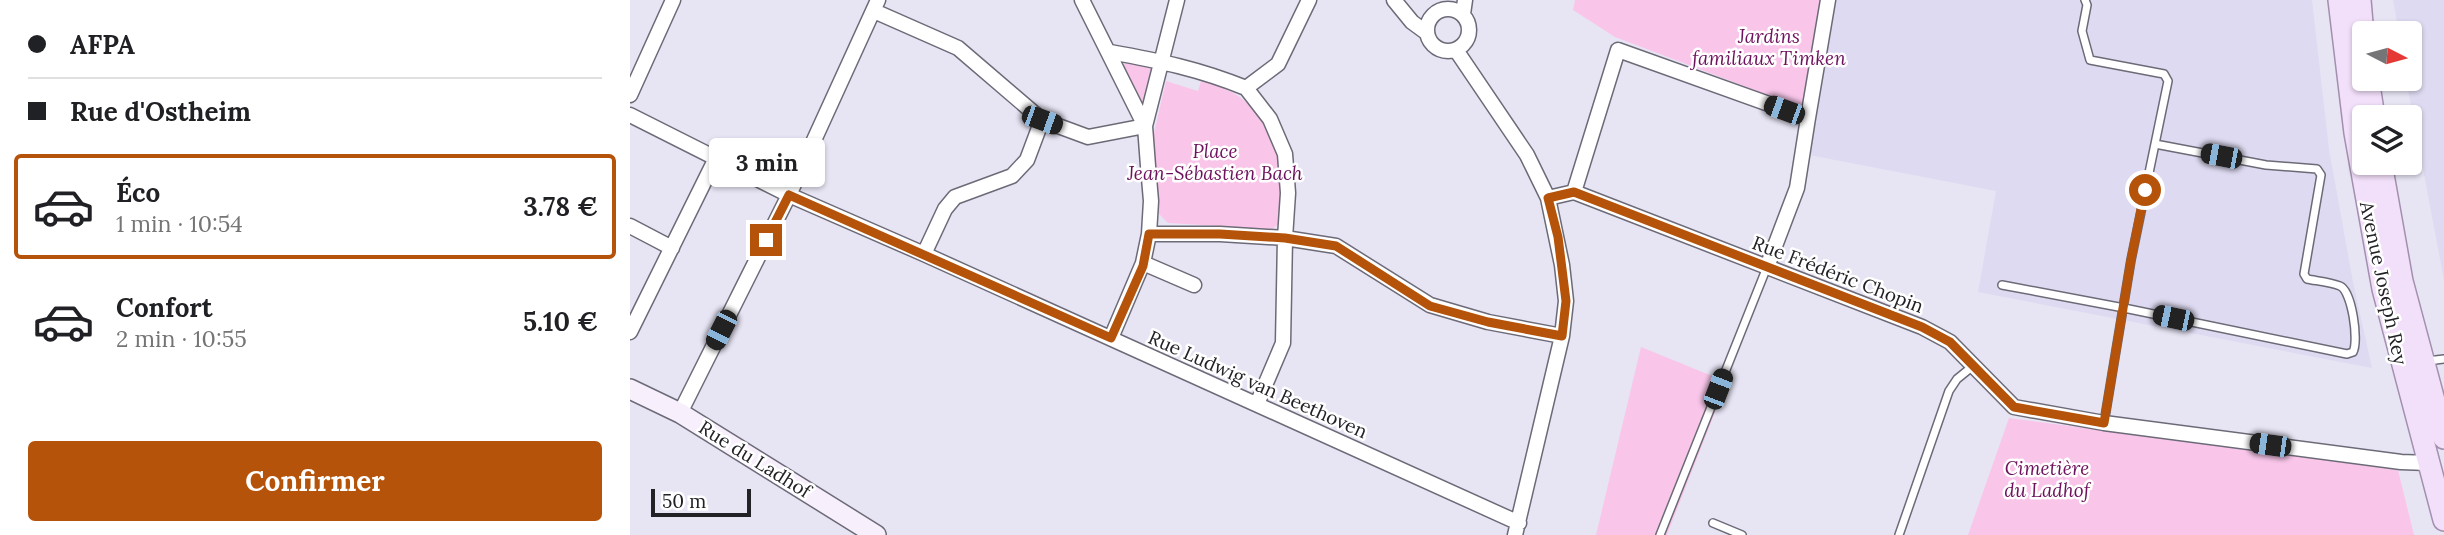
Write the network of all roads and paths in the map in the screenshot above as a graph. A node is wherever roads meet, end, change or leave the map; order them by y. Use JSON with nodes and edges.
{"nodes":[{"id":1,"x":673,"y":0,"type":"edge"},
{"id":2,"x":1082,"y":0,"type":"edge"},
{"id":3,"x":1177,"y":0,"type":"edge"},
{"id":4,"x":1309,"y":0,"type":"edge"},
{"id":5,"x":1394,"y":0,"type":"edge"},
{"id":6,"x":1828,"y":0,"type":"edge"},
{"id":7,"x":2085,"y":0,"type":"edge"},
{"id":8,"x":2339,"y":0,"type":"edge"},
{"id":9,"x":2360,"y":0,"type":"edge"},
{"id":10,"x":876,"y":6,"type":"edge"},
{"id":11,"x":1464,"y":7,"type":"edge"},
{"id":12,"x":2362,"y":21,"type":"edge"},
{"id":13,"x":1427,"y":33,"type":"junction"},
{"id":14,"x":1455,"y":50,"type":"junction"},
{"id":15,"x":1110,"y":52,"type":"junction"},
{"id":16,"x":1163,"y":61,"type":"junction"},
{"id":17,"x":1247,"y":88,"type":"junction"},
{"id":18,"x":630,"y":95,"type":"edge"},
{"id":19,"x":630,"y":115,"type":"edge"},
{"id":20,"x":1808,"y":118,"type":"junction"},
{"id":21,"x":1042,"y":120,"type":"junction"},
{"id":22,"x":1145,"y":126,"type":"junction"},
{"id":23,"x":2155,"y":144,"type":"junction"},
{"id":24,"x":716,"y":158,"type":"junction"},
{"id":25,"x":2383,"y":175,"type":"edge"},
{"id":26,"x":1574,"y":192,"type":"junction"},
{"id":27,"x":789,"y":195,"type":"junction"},
{"id":28,"x":1548,"y":198,"type":"junction"},
{"id":29,"x":630,"y":226,"type":"edge"},
{"id":30,"x":1149,"y":234,"type":"junction"},
{"id":31,"x":1285,"y":238,"type":"junction"},
{"id":32,"x":672,"y":248,"type":"junction"},
{"id":33,"x":924,"y":254,"type":"junction"},
{"id":34,"x":1143,"y":263,"type":"junction"},
{"id":35,"x":1767,"y":267,"type":"junction"},
{"id":36,"x":1194,"y":285,"type":"dead end"},
{"id":37,"x":2002,"y":285,"type":"dead end"},
{"id":38,"x":2124,"y":308,"type":"junction"},
{"id":39,"x":630,"y":332,"type":"edge"},
{"id":40,"x":1562,"y":336,"type":"junction"},
{"id":41,"x":1111,"y":338,"type":"junction"},
{"id":42,"x":2434,"y":360,"type":"edge"},
{"id":43,"x":1973,"y":366,"type":"junction"},
{"id":44,"x":630,"y":388,"type":"edge"},
{"id":45,"x":1256,"y":404,"type":"junction"},
{"id":46,"x":680,"y":413,"type":"junction"},
{"id":47,"x":2104,"y":423,"type":"junction"},
{"id":48,"x":2444,"y":438,"type":"edge"},
{"id":49,"x":2428,"y":463,"type":"junction"},
{"id":50,"x":2444,"y":520,"type":"edge"},
{"id":51,"x":1713,"y":523,"type":"dead end"},
{"id":52,"x":1517,"y":529,"type":"edge"},
{"id":53,"x":876,"y":535,"type":"edge"},
{"id":54,"x":1660,"y":535,"type":"edge"},
{"id":55,"x":1742,"y":535,"type":"edge"},
{"id":56,"x":1899,"y":535,"type":"edge"}],
"edges":[{"from":1,"to":18,"type":"street"},
{"from":2,"to":15,"type":"street"},
{"from":3,"to":16,"type":"street"},
{"from":4,"to":17,"type":"street"},
{"from":5,"to":13,"type":"street"},
{"from":6,"to":20,"type":"street"},
{"from":7,"to":23,"type":"lane"},
{"from":8,"to":49,"type":"main road","name":"Avenue Joseph Rey"},
{"from":9,"to":12,"type":"main road"},
{"from":10,"to":21,"type":"street"},
{"from":10,"to":27,"type":"street"},
{"from":11,"to":13,"type":"street"},
{"from":11,"to":14,"type":"street"},
{"from":13,"to":14,"type":"street"},
{"from":14,"to":28,"type":"street"},
{"from":15,"to":16,"type":"street"},
{"from":15,"to":22,"type":"street"},
{"from":16,"to":17,"type":"street"},
{"from":16,"to":22,"type":"street"},
{"from":17,"to":31,"type":"street"},
{"from":19,"to":24,"type":"street","name":"Rue Ludwig van Beethoven"},
{"from":20,"to":26,"type":"street"},
{"from":20,"to":35,"type":"street"},
{"from":21,"to":22,"type":"street"},
{"from":21,"to":33,"type":"street"},
{"from":22,"to":30,"type":"street"},
{"from":23,"to":38,"type":"lane"},
{"from":23,"to":38,"type":"lane"},
{"from":24,"to":27,"type":"street","name":"Rue Ludwig van Beethoven"},
{"from":24,"to":32,"type":"street"},
{"from":25,"to":42,"type":"main road","name":"Avenue Joseph Rey"},
{"from":26,"to":28,"type":"street"},
{"from":26,"to":35,"type":"street","name":"Rue Frédéric Chopin"},
{"from":27,"to":33,"type":"street","name":"Rue Ludwig van Beethoven"},
{"from":27,"to":46,"type":"street"},
{"from":28,"to":40,"type":"street"},
{"from":29,"to":32,"type":"street"},
{"from":30,"to":31,"type":"street"},
{"from":30,"to":34,"type":"street"},
{"from":31,"to":40,"type":"street"},
{"from":31,"to":45,"type":"street"},
{"from":32,"to":39,"type":"street"},
{"from":33,"to":41,"type":"street","name":"Rue Ludwig van Beethoven"},
{"from":34,"to":36,"type":"street"},
{"from":34,"to":41,"type":"street"},
{"from":35,"to":43,"type":"street","name":"Rue Frédéric Chopin"},
{"from":35,"to":54,"type":"lane"},
{"from":37,"to":38,"type":"lane"},
{"from":38,"to":47,"type":"lane"},
{"from":40,"to":52,"type":"street"},
{"from":41,"to":45,"type":"street","name":"Rue Ludwig van Beethoven"},
{"from":42,"to":48,"type":"main road","name":"Avenue Joseph Rey"},
{"from":43,"to":47,"type":"street","name":"Rue Frédéric Chopin"},
{"from":43,"to":56,"type":"lane"},
{"from":44,"to":46,"type":"main road","name":"Rue du Ladhof"},
{"from":45,"to":52,"type":"street","name":"Rue Ludwig van Beethoven"},
{"from":46,"to":53,"type":"main road","name":"Rue du Ladhof"},
{"from":47,"to":49,"type":"street","name":"Rue Frédéric Chopin"},
{"from":49,"to":50,"type":"main road","name":"Avenue Joseph Rey"},
{"from":51,"to":55,"type":"lane"}]}
